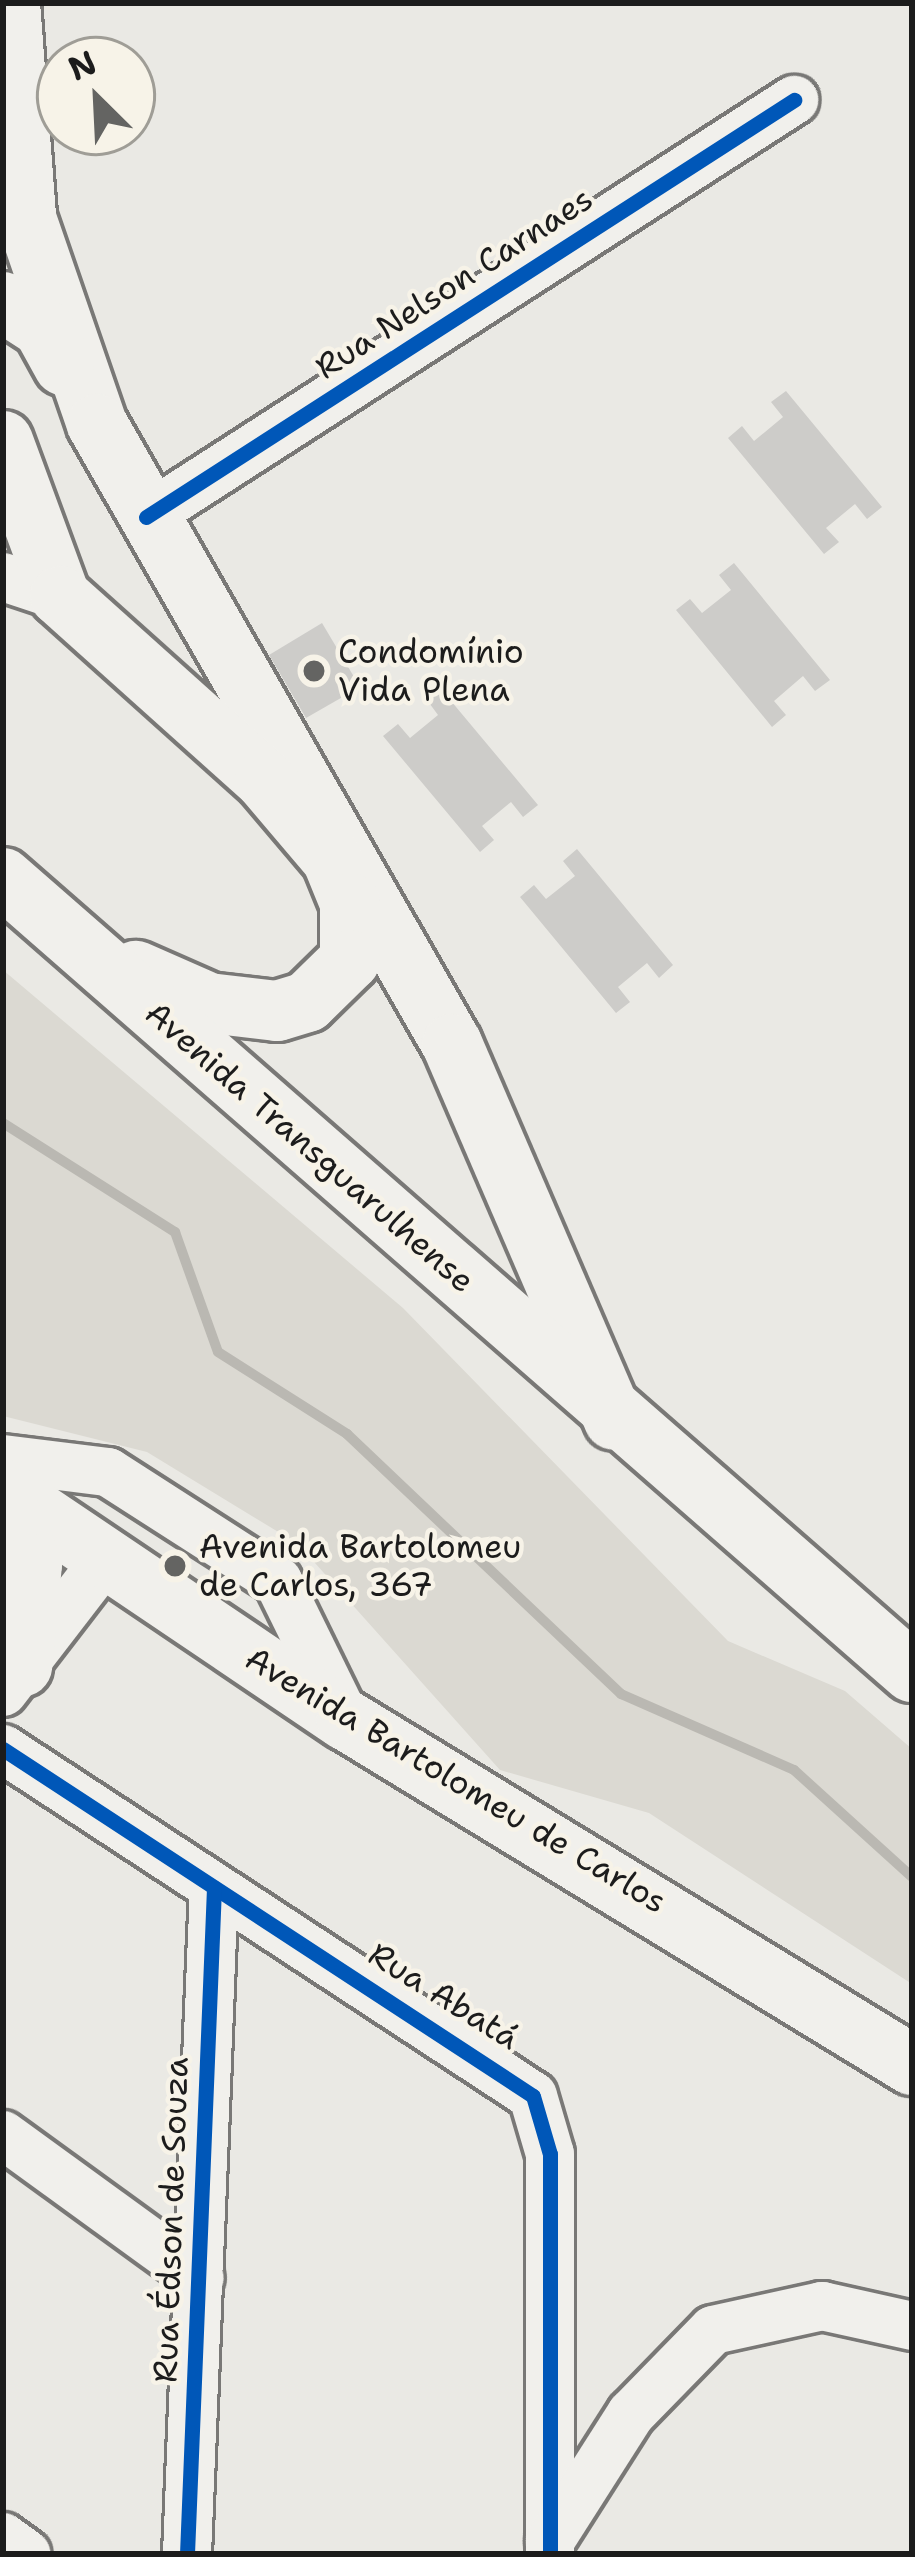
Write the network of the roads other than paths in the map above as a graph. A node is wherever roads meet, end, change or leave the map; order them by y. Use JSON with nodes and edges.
{"nodes":[{"id":1,"x":10,"y":3,"type":"edge"},
{"id":2,"x":794,"y":100,"type":"dead end"},
{"id":3,"x":7,"y":104,"type":"edge"},
{"id":4,"x":14,"y":245,"type":"edge"},
{"id":5,"x":3,"y":302,"type":"edge"},
{"id":6,"x":97,"y":424,"type":"junction"},
{"id":7,"x":3,"y":441,"type":"edge"},
{"id":8,"x":146,"y":517,"type":"junction"},
{"id":9,"x":3,"y":577,"type":"edge"},
{"id":10,"x":187,"y":590,"type":"junction"},
{"id":11,"x":60,"y":596,"type":"junction"},
{"id":12,"x":3,"y":878,"type":"edge"},
{"id":13,"x":82,"y":946,"type":"junction"},
{"id":14,"x":614,"y":1420,"type":"junction"},
{"id":15,"x":3,"y":1459,"type":"edge"},
{"id":16,"x":3,"y":1493,"type":"edge"},
{"id":17,"x":107,"y":1557,"type":"junction"},
{"id":18,"x":912,"y":1672,"type":"edge"},
{"id":19,"x":12,"y":1680,"type":"edge"},
{"id":20,"x":346,"y":1720,"type":"junction"},
{"id":21,"x":3,"y":1749,"type":"edge"},
{"id":22,"x":214,"y":1888,"type":"junction"},
{"id":23,"x":679,"y":1916,"type":"junction"},
{"id":24,"x":912,"y":2031,"type":"edge"},
{"id":25,"x":912,"y":2065,"type":"edge"},
{"id":26,"x":3,"y":2135,"type":"edge"},
{"id":27,"x":200,"y":2278,"type":"junction"},
{"id":28,"x":912,"y":2326,"type":"edge"},
{"id":29,"x":3,"y":2537,"type":"edge"},
{"id":30,"x":550,"y":2547,"type":"edge"},
{"id":31,"x":26,"y":2554,"type":"edge"},
{"id":32,"x":187,"y":2554,"type":"edge"}],
"edges":[{"from":1,"to":3,"type":"main road"},
{"from":2,"to":8,"type":"street","name":"Rua Nelson Carnaes"},
{"from":3,"to":4,"type":"main road"},
{"from":4,"to":6,"type":"main road"},
{"from":5,"to":6,"type":"main road"},
{"from":6,"to":8,"type":"main road"},
{"from":7,"to":11,"type":"main road"},
{"from":8,"to":10,"type":"main road"},
{"from":9,"to":11,"type":"street"},
{"from":10,"to":11,"type":"main road"},
{"from":10,"to":14,"type":"main road"},
{"from":11,"to":13,"type":"main road"},
{"from":12,"to":13,"type":"main road","name":"Avenida Transguarulhense"},
{"from":13,"to":14,"type":"main road","name":"Avenida Transguarulhense"},
{"from":14,"to":18,"type":"main road","name":"Avenida Transguarulhense"},
{"from":15,"to":20,"type":"street"},
{"from":16,"to":17,"type":"main road","name":"Avenida Bartolomeu de Carlos"},
{"from":16,"to":19,"type":"main road"},
{"from":17,"to":19,"type":"street"},
{"from":17,"to":20,"type":"main road","name":"Avenida Bartolomeu de Carlos"},
{"from":20,"to":23,"type":"main road","name":"Avenida Bartolomeu de Carlos"},
{"from":21,"to":22,"type":"street","name":"Rua Abatá"},
{"from":22,"to":27,"type":"street","name":"Rua Édson de Souza"},
{"from":22,"to":30,"type":"street","name":"Rua Abatá"},
{"from":23,"to":24,"type":"main road"},
{"from":23,"to":25,"type":"main road","name":"Avenida Bartolomeu de Carlos"},
{"from":26,"to":27,"type":"street"},
{"from":27,"to":32,"type":"street","name":"Rua Édson de Souza"},
{"from":28,"to":30,"type":"street"},
{"from":29,"to":31,"type":"street"}]}
